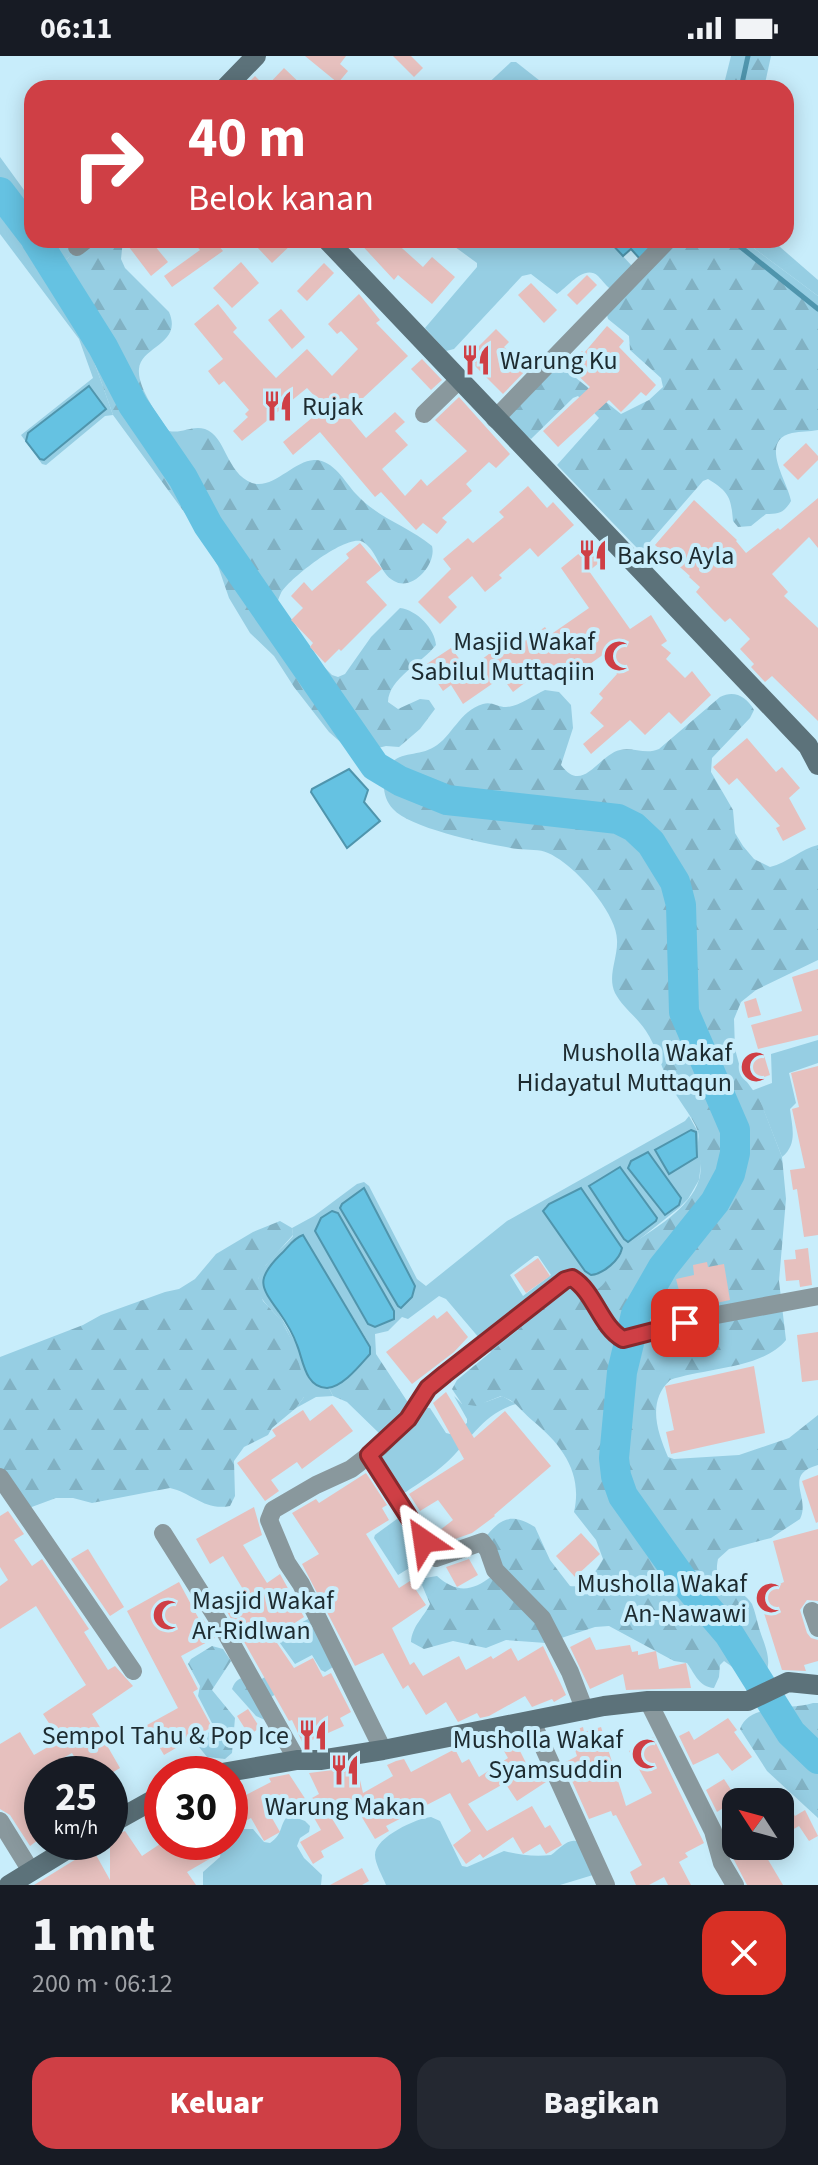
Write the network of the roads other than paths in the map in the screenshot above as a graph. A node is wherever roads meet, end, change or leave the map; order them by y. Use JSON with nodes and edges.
{"nodes":[{"id":1,"x":256,"y":56,"type":"edge"},
{"id":2,"x":233,"y":80,"type":"edge"},
{"id":3,"x":335,"y":248,"type":"edge"},
{"id":4,"x":660,"y":248,"type":"edge"},
{"id":5,"x":459,"y":380,"type":"junction"},
{"id":6,"x":424,"y":414,"type":"dead end"},
{"id":7,"x":495,"y":419,"type":"junction"},
{"id":8,"x":818,"y":765,"type":"edge"},
{"id":9,"x":818,"y":1296,"type":"edge"},
{"id":10,"x":369,"y":1455,"type":"junction"},
{"id":11,"x":0,"y":1477,"type":"edge"},
{"id":12,"x":163,"y":1533,"type":"dead end"},
{"id":13,"x":133,"y":1671,"type":"dead end"},
{"id":14,"x":818,"y":1685,"type":"edge"},
{"id":15,"x":648,"y":1701,"type":"junction"},
{"id":16,"x":585,"y":1711,"type":"junction"},
{"id":17,"x":532,"y":1722,"type":"junction"},
{"id":18,"x":383,"y":1750,"type":"junction"},
{"id":19,"x":297,"y":1760,"type":"junction"},
{"id":20,"x":248,"y":1768,"type":"edge"},
{"id":21,"x":0,"y":1821,"type":"edge"},
{"id":22,"x":49,"y":1860,"type":"edge"},
{"id":23,"x":31,"y":1871,"type":"junction"},
{"id":24,"x":9,"y":1885,"type":"edge"},
{"id":25,"x":606,"y":1885,"type":"edge"},
{"id":26,"x":735,"y":1885,"type":"edge"}],
"edges":[{"from":1,"to":2,"type":"street"},
{"from":3,"to":5,"type":"street"},
{"from":4,"to":7,"type":"street"},
{"from":5,"to":6,"type":"street"},
{"from":5,"to":7,"type":"street"},
{"from":7,"to":8,"type":"street"},
{"from":9,"to":10,"type":"street"},
{"from":10,"to":16,"type":"street"},
{"from":10,"to":18,"type":"street"},
{"from":11,"to":13,"type":"street"},
{"from":12,"to":19,"type":"street"},
{"from":14,"to":15,"type":"street"},
{"from":15,"to":16,"type":"street"},
{"from":15,"to":26,"type":"street"},
{"from":16,"to":17,"type":"street"},
{"from":17,"to":18,"type":"street"},
{"from":17,"to":25,"type":"street"},
{"from":18,"to":19,"type":"street"},
{"from":19,"to":20,"type":"street"},
{"from":21,"to":23,"type":"street"},
{"from":22,"to":23,"type":"street"},
{"from":23,"to":24,"type":"street"}]}
